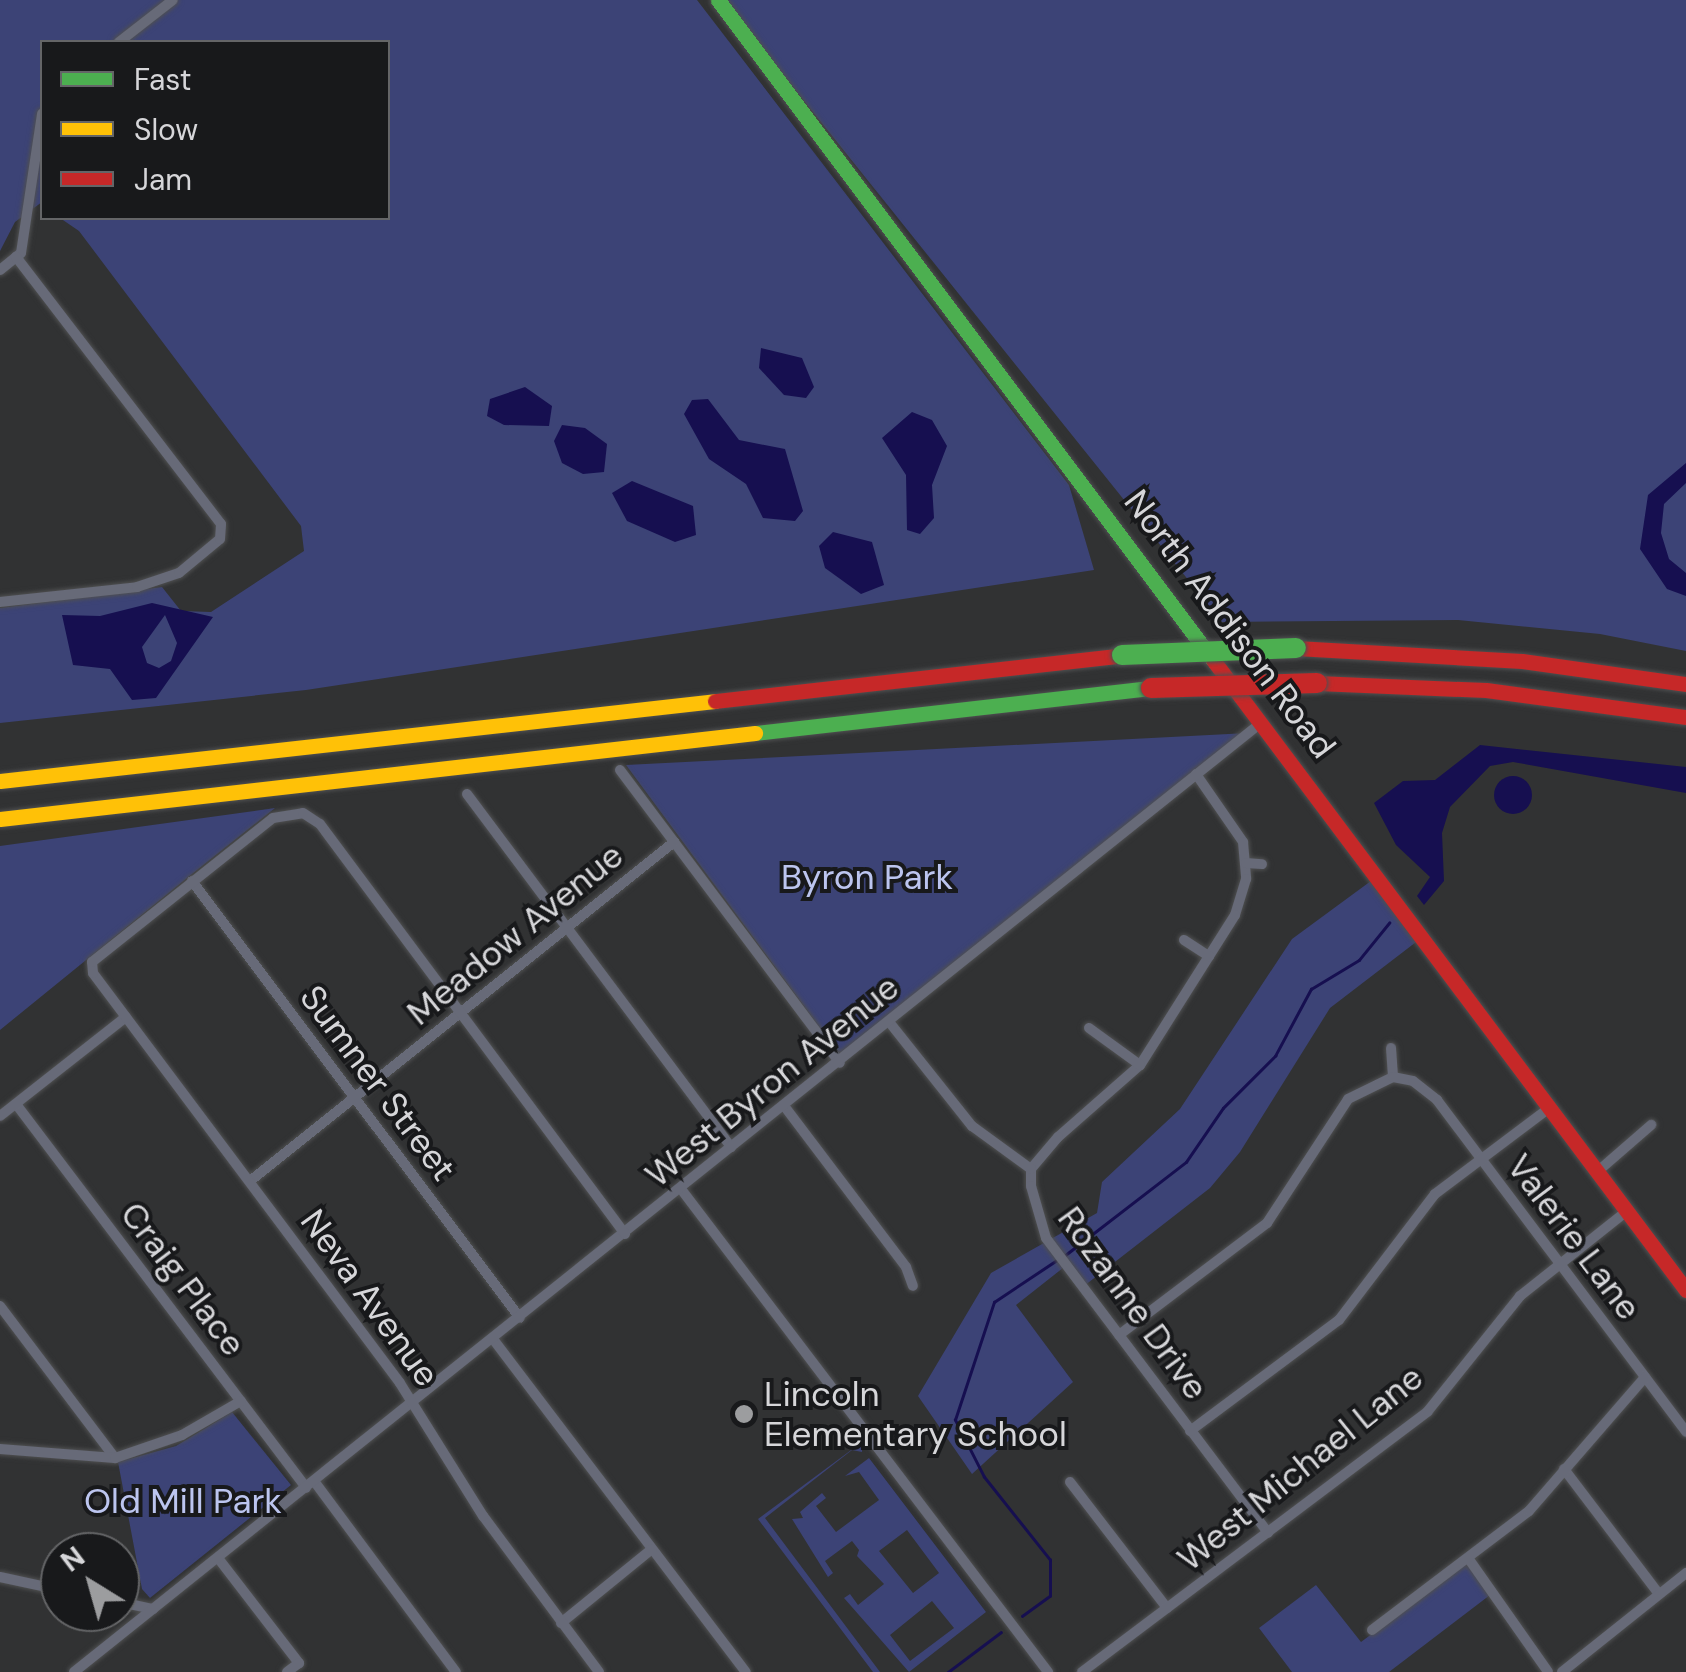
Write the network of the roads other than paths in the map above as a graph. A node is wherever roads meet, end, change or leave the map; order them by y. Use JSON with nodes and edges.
{"nodes":[{"id":1,"x":172,"y":0,"type":"edge"},
{"id":2,"x":718,"y":0,"type":"edge"},
{"id":3,"x":121,"y":40,"type":"edge"},
{"id":4,"x":40,"y":126,"type":"edge"},
{"id":5,"x":18,"y":255,"type":"junction"},
{"id":6,"x":0,"y":270,"type":"edge"},
{"id":7,"x":0,"y":602,"type":"edge"},
{"id":8,"x":1686,"y":684,"type":"edge"},
{"id":9,"x":1686,"y":718,"type":"edge"},
{"id":10,"x":1262,"y":721,"type":"junction"},
{"id":11,"x":620,"y":770,"type":"dead end"},
{"id":12,"x":1196,"y":774,"type":"junction"},
{"id":13,"x":0,"y":781,"type":"edge"},
{"id":14,"x":467,"y":794,"type":"dead end"},
{"id":15,"x":0,"y":819,"type":"edge"},
{"id":16,"x":674,"y":842,"type":"junction"},
{"id":17,"x":1246,"y":863,"type":"junction"},
{"id":18,"x":1262,"y":864,"type":"dead end"},
{"id":19,"x":192,"y":881,"type":"junction"},
{"id":20,"x":568,"y":927,"type":"junction"},
{"id":21,"x":1184,"y":940,"type":"dead end"},
{"id":22,"x":1209,"y":956,"type":"junction"},
{"id":23,"x":462,"y":1013,"type":"junction"},
{"id":24,"x":126,"y":1017,"type":"junction"},
{"id":25,"x":890,"y":1023,"type":"junction"},
{"id":26,"x":1089,"y":1028,"type":"dead end"},
{"id":27,"x":1391,"y":1048,"type":"dead end"},
{"id":28,"x":840,"y":1063,"type":"junction"},
{"id":29,"x":1140,"y":1065,"type":"junction"},
{"id":30,"x":1393,"y":1077,"type":"junction"},
{"id":31,"x":356,"y":1098,"type":"junction"},
{"id":32,"x":16,"y":1104,"type":"junction"},
{"id":33,"x":785,"y":1107,"type":"junction"},
{"id":34,"x":1549,"y":1108,"type":"junction"},
{"id":35,"x":0,"y":1116,"type":"edge"},
{"id":36,"x":1651,"y":1125,"type":"dead end"},
{"id":37,"x":732,"y":1147,"type":"junction"},
{"id":38,"x":1479,"y":1158,"type":"junction"},
{"id":39,"x":1031,"y":1169,"type":"junction"},
{"id":40,"x":1597,"y":1172,"type":"junction"},
{"id":41,"x":250,"y":1181,"type":"junction"},
{"id":42,"x":681,"y":1189,"type":"junction"},
{"id":43,"x":1627,"y":1211,"type":"junction"},
{"id":44,"x":626,"y":1234,"type":"junction"},
{"id":45,"x":1560,"y":1264,"type":"junction"},
{"id":46,"x":913,"y":1286,"type":"dead end"},
{"id":47,"x":1686,"y":1290,"type":"edge"},
{"id":48,"x":0,"y":1306,"type":"edge"},
{"id":49,"x":520,"y":1318,"type":"junction"},
{"id":50,"x":1119,"y":1335,"type":"junction"},
{"id":51,"x":493,"y":1339,"type":"junction"},
{"id":52,"x":1645,"y":1377,"type":"junction"},
{"id":53,"x":241,"y":1401,"type":"junction"},
{"id":54,"x":414,"y":1402,"type":"junction"},
{"id":55,"x":1190,"y":1431,"type":"junction"},
{"id":56,"x":1686,"y":1432,"type":"edge"},
{"id":57,"x":0,"y":1449,"type":"edge"},
{"id":58,"x":115,"y":1458,"type":"junction"},
{"id":59,"x":1564,"y":1469,"type":"junction"},
{"id":60,"x":1070,"y":1482,"type":"dead end"},
{"id":61,"x":310,"y":1485,"type":"junction"},
{"id":62,"x":1268,"y":1533,"type":"junction"},
{"id":63,"x":652,"y":1549,"type":"junction"},
{"id":64,"x":218,"y":1558,"type":"junction"},
{"id":65,"x":1468,"y":1558,"type":"junction"},
{"id":66,"x":1686,"y":1573,"type":"edge"},
{"id":67,"x":0,"y":1577,"type":"edge"},
{"id":68,"x":40,"y":1586,"type":"edge"},
{"id":69,"x":1659,"y":1594,"type":"junction"},
{"id":70,"x":140,"y":1607,"type":"edge"},
{"id":71,"x":1168,"y":1608,"type":"junction"},
{"id":72,"x":154,"y":1610,"type":"junction"},
{"id":73,"x":561,"y":1623,"type":"junction"},
{"id":74,"x":1372,"y":1630,"type":"dead end"},
{"id":75,"x":74,"y":1672,"type":"edge"},
{"id":76,"x":288,"y":1672,"type":"edge"},
{"id":77,"x":456,"y":1672,"type":"edge"},
{"id":78,"x":599,"y":1672,"type":"edge"},
{"id":79,"x":746,"y":1672,"type":"edge"},
{"id":80,"x":1048,"y":1672,"type":"edge"},
{"id":81,"x":1082,"y":1672,"type":"edge"},
{"id":82,"x":1548,"y":1672,"type":"edge"},
{"id":83,"x":1562,"y":1672,"type":"edge"}],
"edges":[{"from":1,"to":3,"type":"street"},
{"from":2,"to":10,"type":"main road","name":"North Addison Road"},
{"from":4,"to":5,"type":"street"},
{"from":5,"to":6,"type":"street"},
{"from":5,"to":7,"type":"street"},
{"from":8,"to":13,"type":"main road","bridge":true},
{"from":9,"to":15,"type":"main road","bridge":true},
{"from":10,"to":12,"type":"street","name":"West Byron Avenue"},
{"from":10,"to":34,"type":"main road","name":"North Addison Road"},
{"from":11,"to":16,"type":"street"},
{"from":12,"to":17,"type":"street"},
{"from":12,"to":25,"type":"street","name":"West Byron Avenue"},
{"from":14,"to":20,"type":"street"},
{"from":16,"to":20,"type":"street","name":"Meadow Avenue"},
{"from":16,"to":28,"type":"street"},
{"from":17,"to":18,"type":"street"},
{"from":17,"to":22,"type":"street"},
{"from":19,"to":23,"type":"street"},
{"from":19,"to":24,"type":"street","name":"Neva Avenue"},
{"from":19,"to":31,"type":"street","name":"Sumner Street"},
{"from":20,"to":23,"type":"street","name":"Meadow Avenue"},
{"from":20,"to":37,"type":"street"},
{"from":21,"to":22,"type":"street"},
{"from":22,"to":29,"type":"street"},
{"from":23,"to":31,"type":"street","name":"Meadow Avenue"},
{"from":23,"to":44,"type":"street"},
{"from":24,"to":32,"type":"street"},
{"from":24,"to":41,"type":"street","name":"Neva Avenue"},
{"from":25,"to":28,"type":"street","name":"West Byron Avenue"},
{"from":25,"to":39,"type":"street"},
{"from":26,"to":29,"type":"street"},
{"from":27,"to":30,"type":"street"},
{"from":28,"to":33,"type":"street","name":"West Byron Avenue"},
{"from":29,"to":39,"type":"street"},
{"from":30,"to":38,"type":"street","name":"Valerie Lane"},
{"from":30,"to":50,"type":"street"},
{"from":31,"to":41,"type":"street","name":"Meadow Avenue"},
{"from":31,"to":49,"type":"street","name":"Sumner Street"},
{"from":32,"to":35,"type":"street"},
{"from":32,"to":53,"type":"street","name":"Craig Place"},
{"from":33,"to":37,"type":"street","name":"West Byron Avenue"},
{"from":33,"to":46,"type":"street"},
{"from":34,"to":38,"type":"street"},
{"from":34,"to":40,"type":"main road","name":"North Addison Road"},
{"from":36,"to":40,"type":"street"},
{"from":37,"to":42,"type":"street","name":"West Byron Avenue"},
{"from":38,"to":45,"type":"street","name":"Valerie Lane"},
{"from":38,"to":55,"type":"street"},
{"from":39,"to":50,"type":"street","name":"Rozanne Drive"},
{"from":40,"to":43,"type":"main road","name":"North Addison Road"},
{"from":41,"to":54,"type":"street","name":"Neva Avenue"},
{"from":42,"to":44,"type":"street","name":"West Byron Avenue"},
{"from":42,"to":80,"type":"street"},
{"from":43,"to":45,"type":"street","name":"West Michael Lane"},
{"from":43,"to":47,"type":"main road","name":"North Addison Road"},
{"from":44,"to":49,"type":"street","name":"West Byron Avenue"},
{"from":45,"to":52,"type":"street","name":"Valerie Lane"},
{"from":45,"to":62,"type":"street","name":"West Michael Lane"},
{"from":48,"to":58,"type":"street"},
{"from":49,"to":51,"type":"street","name":"West Byron Avenue"},
{"from":50,"to":55,"type":"street","name":"Rozanne Drive"},
{"from":51,"to":54,"type":"street","name":"West Byron Avenue"},
{"from":51,"to":63,"type":"street"},
{"from":52,"to":56,"type":"street","name":"Valerie Lane"},
{"from":52,"to":59,"type":"street"},
{"from":53,"to":58,"type":"street"},
{"from":53,"to":61,"type":"street","name":"Craig Place"},
{"from":54,"to":61,"type":"street","name":"West Byron Avenue"},
{"from":54,"to":73,"type":"street","name":"Neva Avenue"},
{"from":55,"to":62,"type":"street","name":"Rozanne Drive"},
{"from":57,"to":58,"type":"street"},
{"from":59,"to":65,"type":"street"},
{"from":59,"to":69,"type":"street"},
{"from":60,"to":71,"type":"street"},
{"from":61,"to":64,"type":"street","name":"West Byron Avenue"},
{"from":61,"to":77,"type":"street","name":"Craig Place"},
{"from":62,"to":71,"type":"street","name":"West Michael Lane"},
{"from":63,"to":73,"type":"street"},
{"from":63,"to":79,"type":"street"},
{"from":64,"to":72,"type":"street","name":"West Byron Avenue"},
{"from":64,"to":76,"type":"street"},
{"from":65,"to":74,"type":"street"},
{"from":65,"to":82,"type":"street"},
{"from":66,"to":69,"type":"street"},
{"from":67,"to":68,"type":"street"},
{"from":69,"to":83,"type":"street"},
{"from":70,"to":72,"type":"street"},
{"from":71,"to":81,"type":"street","name":"West Michael Lane"},
{"from":72,"to":75,"type":"street","name":"West Byron Avenue"},
{"from":73,"to":78,"type":"street","name":"Neva Avenue"}]}
